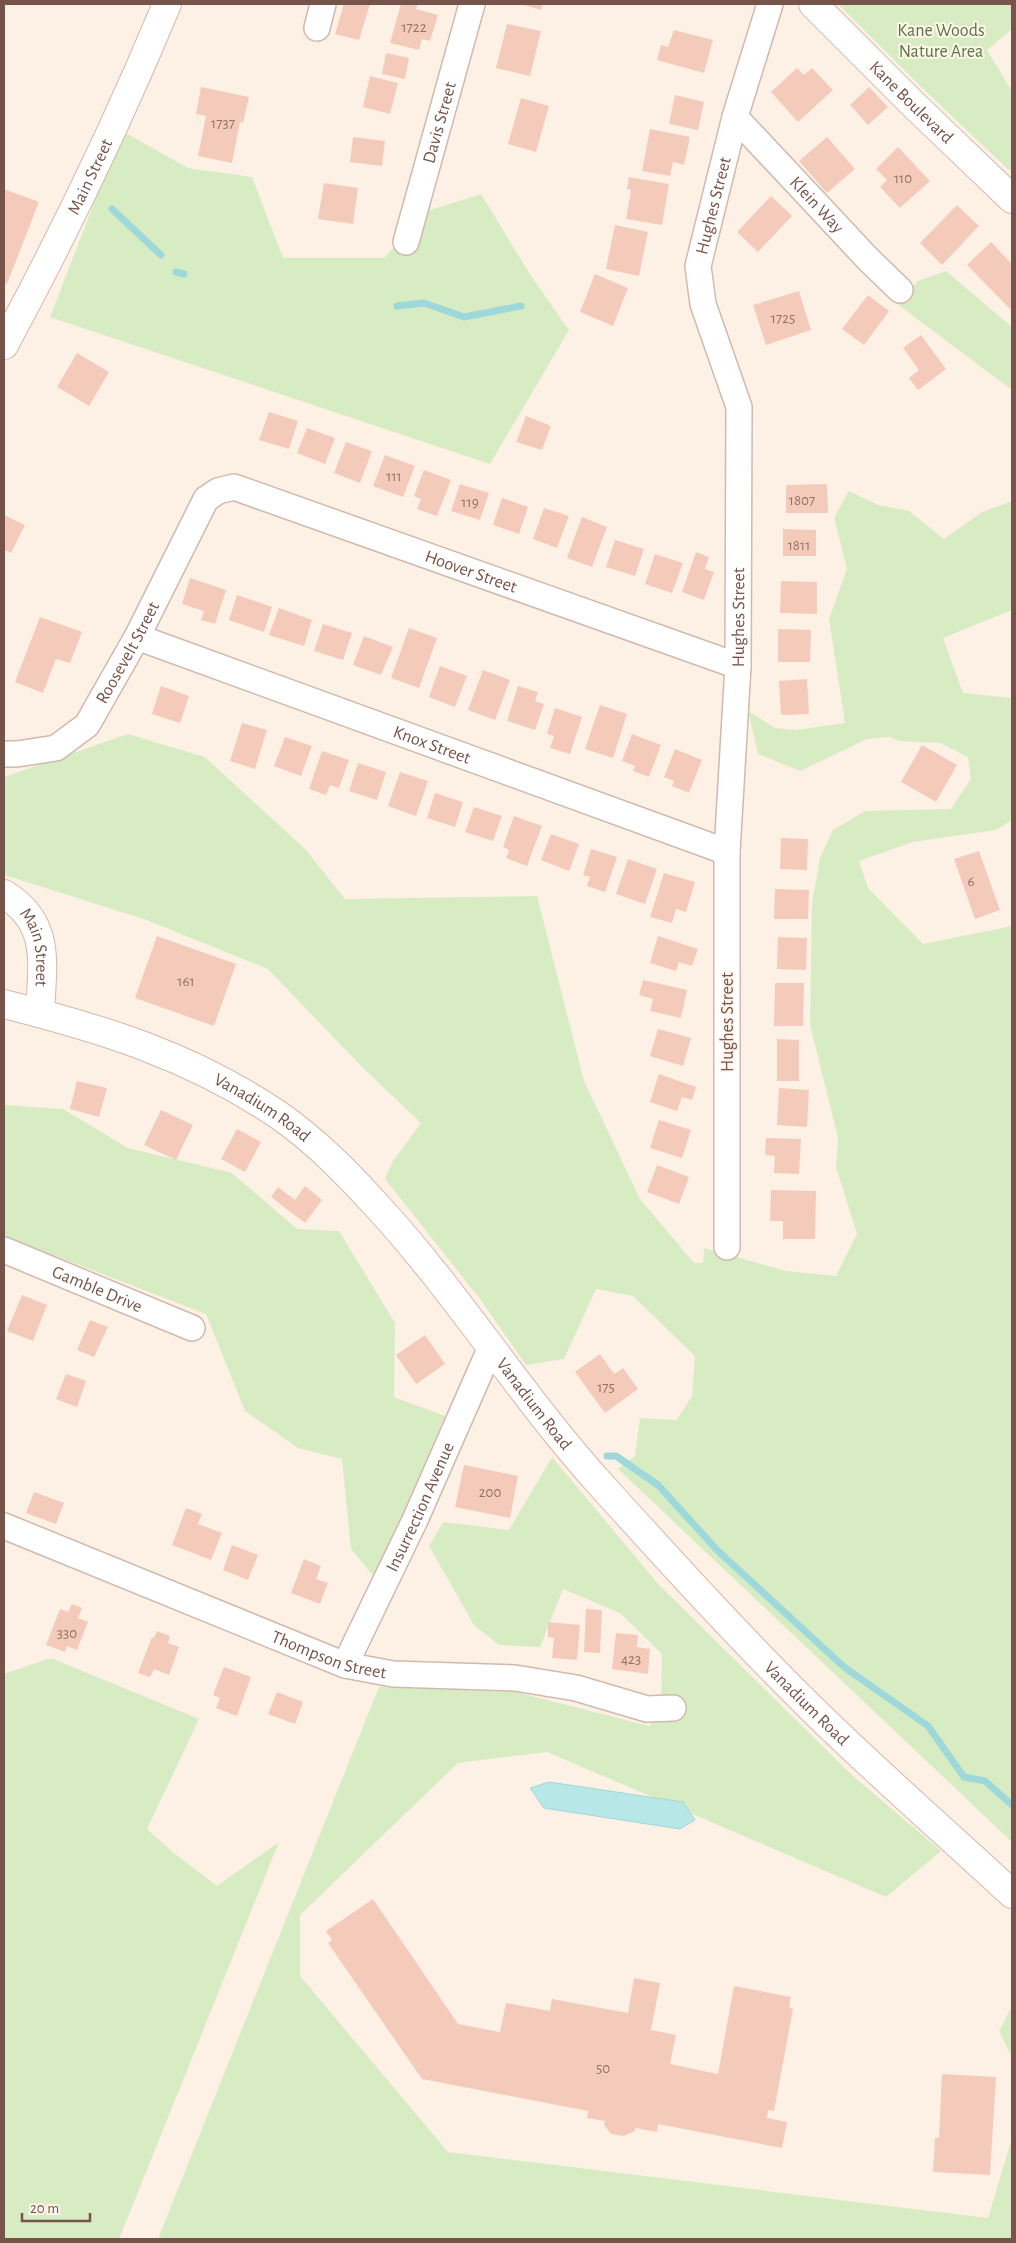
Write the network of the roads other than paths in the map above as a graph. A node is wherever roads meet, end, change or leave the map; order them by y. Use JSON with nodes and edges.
{"nodes":[{"id":1,"x":167,"y":4,"type":"edge"},
{"id":2,"x":323,"y":4,"type":"edge"},
{"id":3,"x":472,"y":4,"type":"edge"},
{"id":4,"x":770,"y":4,"type":"edge"},
{"id":5,"x":813,"y":4,"type":"edge"},
{"id":6,"x":317,"y":28,"type":"dead end"},
{"id":7,"x":734,"y":118,"type":"junction"},
{"id":8,"x":1012,"y":199,"type":"edge"},
{"id":9,"x":406,"y":242,"type":"dead end"},
{"id":10,"x":900,"y":290,"type":"dead end"},
{"id":11,"x":4,"y":345,"type":"edge"},
{"id":12,"x":206,"y":499,"type":"joint"},
{"id":13,"x":137,"y":637,"type":"junction"},
{"id":14,"x":738,"y":666,"type":"junction"},
{"id":15,"x":4,"y":754,"type":"edge"},
{"id":16,"x":727,"y":852,"type":"junction"},
{"id":17,"x":4,"y":894,"type":"edge"},
{"id":18,"x":4,"y":1004,"type":"edge"},
{"id":19,"x":40,"y":1013,"type":"junction"},
{"id":20,"x":727,"y":1247,"type":"dead end"},
{"id":21,"x":4,"y":1250,"type":"edge"},
{"id":22,"x":192,"y":1328,"type":"dead end"},
{"id":23,"x":491,"y":1347,"type":"junction"},
{"id":24,"x":4,"y":1526,"type":"edge"},
{"id":25,"x":345,"y":1665,"type":"junction"},
{"id":26,"x":673,"y":1708,"type":"dead end"},
{"id":27,"x":1012,"y":1894,"type":"edge"}],
"edges":[{"from":1,"to":11,"type":"street","name":"Main Street"},
{"from":2,"to":6,"type":"street"},
{"from":3,"to":9,"type":"street","name":"Davis Street"},
{"from":4,"to":7,"type":"street","name":"Hughes Street"},
{"from":5,"to":8,"type":"street","name":"Kane Boulevard"},
{"from":7,"to":10,"type":"street","name":"Klein Way"},
{"from":7,"to":14,"type":"street","name":"Hughes Street"},
{"from":12,"to":13,"type":"street","name":"Roosevelt Street"},
{"from":12,"to":14,"type":"street","name":"Hoover Street"},
{"from":13,"to":15,"type":"street","name":"Roosevelt Street"},
{"from":13,"to":16,"type":"street","name":"Knox Street"},
{"from":14,"to":16,"type":"street","name":"Hughes Street"},
{"from":16,"to":20,"type":"street","name":"Hughes Street"},
{"from":17,"to":19,"type":"street","name":"Main Street"},
{"from":18,"to":19,"type":"street","name":"Vanadium Road"},
{"from":19,"to":23,"type":"street","name":"Vanadium Road"},
{"from":21,"to":22,"type":"street","name":"Gamble Drive"},
{"from":23,"to":25,"type":"street","name":"Insurrection Avenue"},
{"from":23,"to":27,"type":"street","name":"Vanadium Road"},
{"from":24,"to":25,"type":"street","name":"Thompson Street"},
{"from":25,"to":26,"type":"street","name":"Thompson Street"}]}
